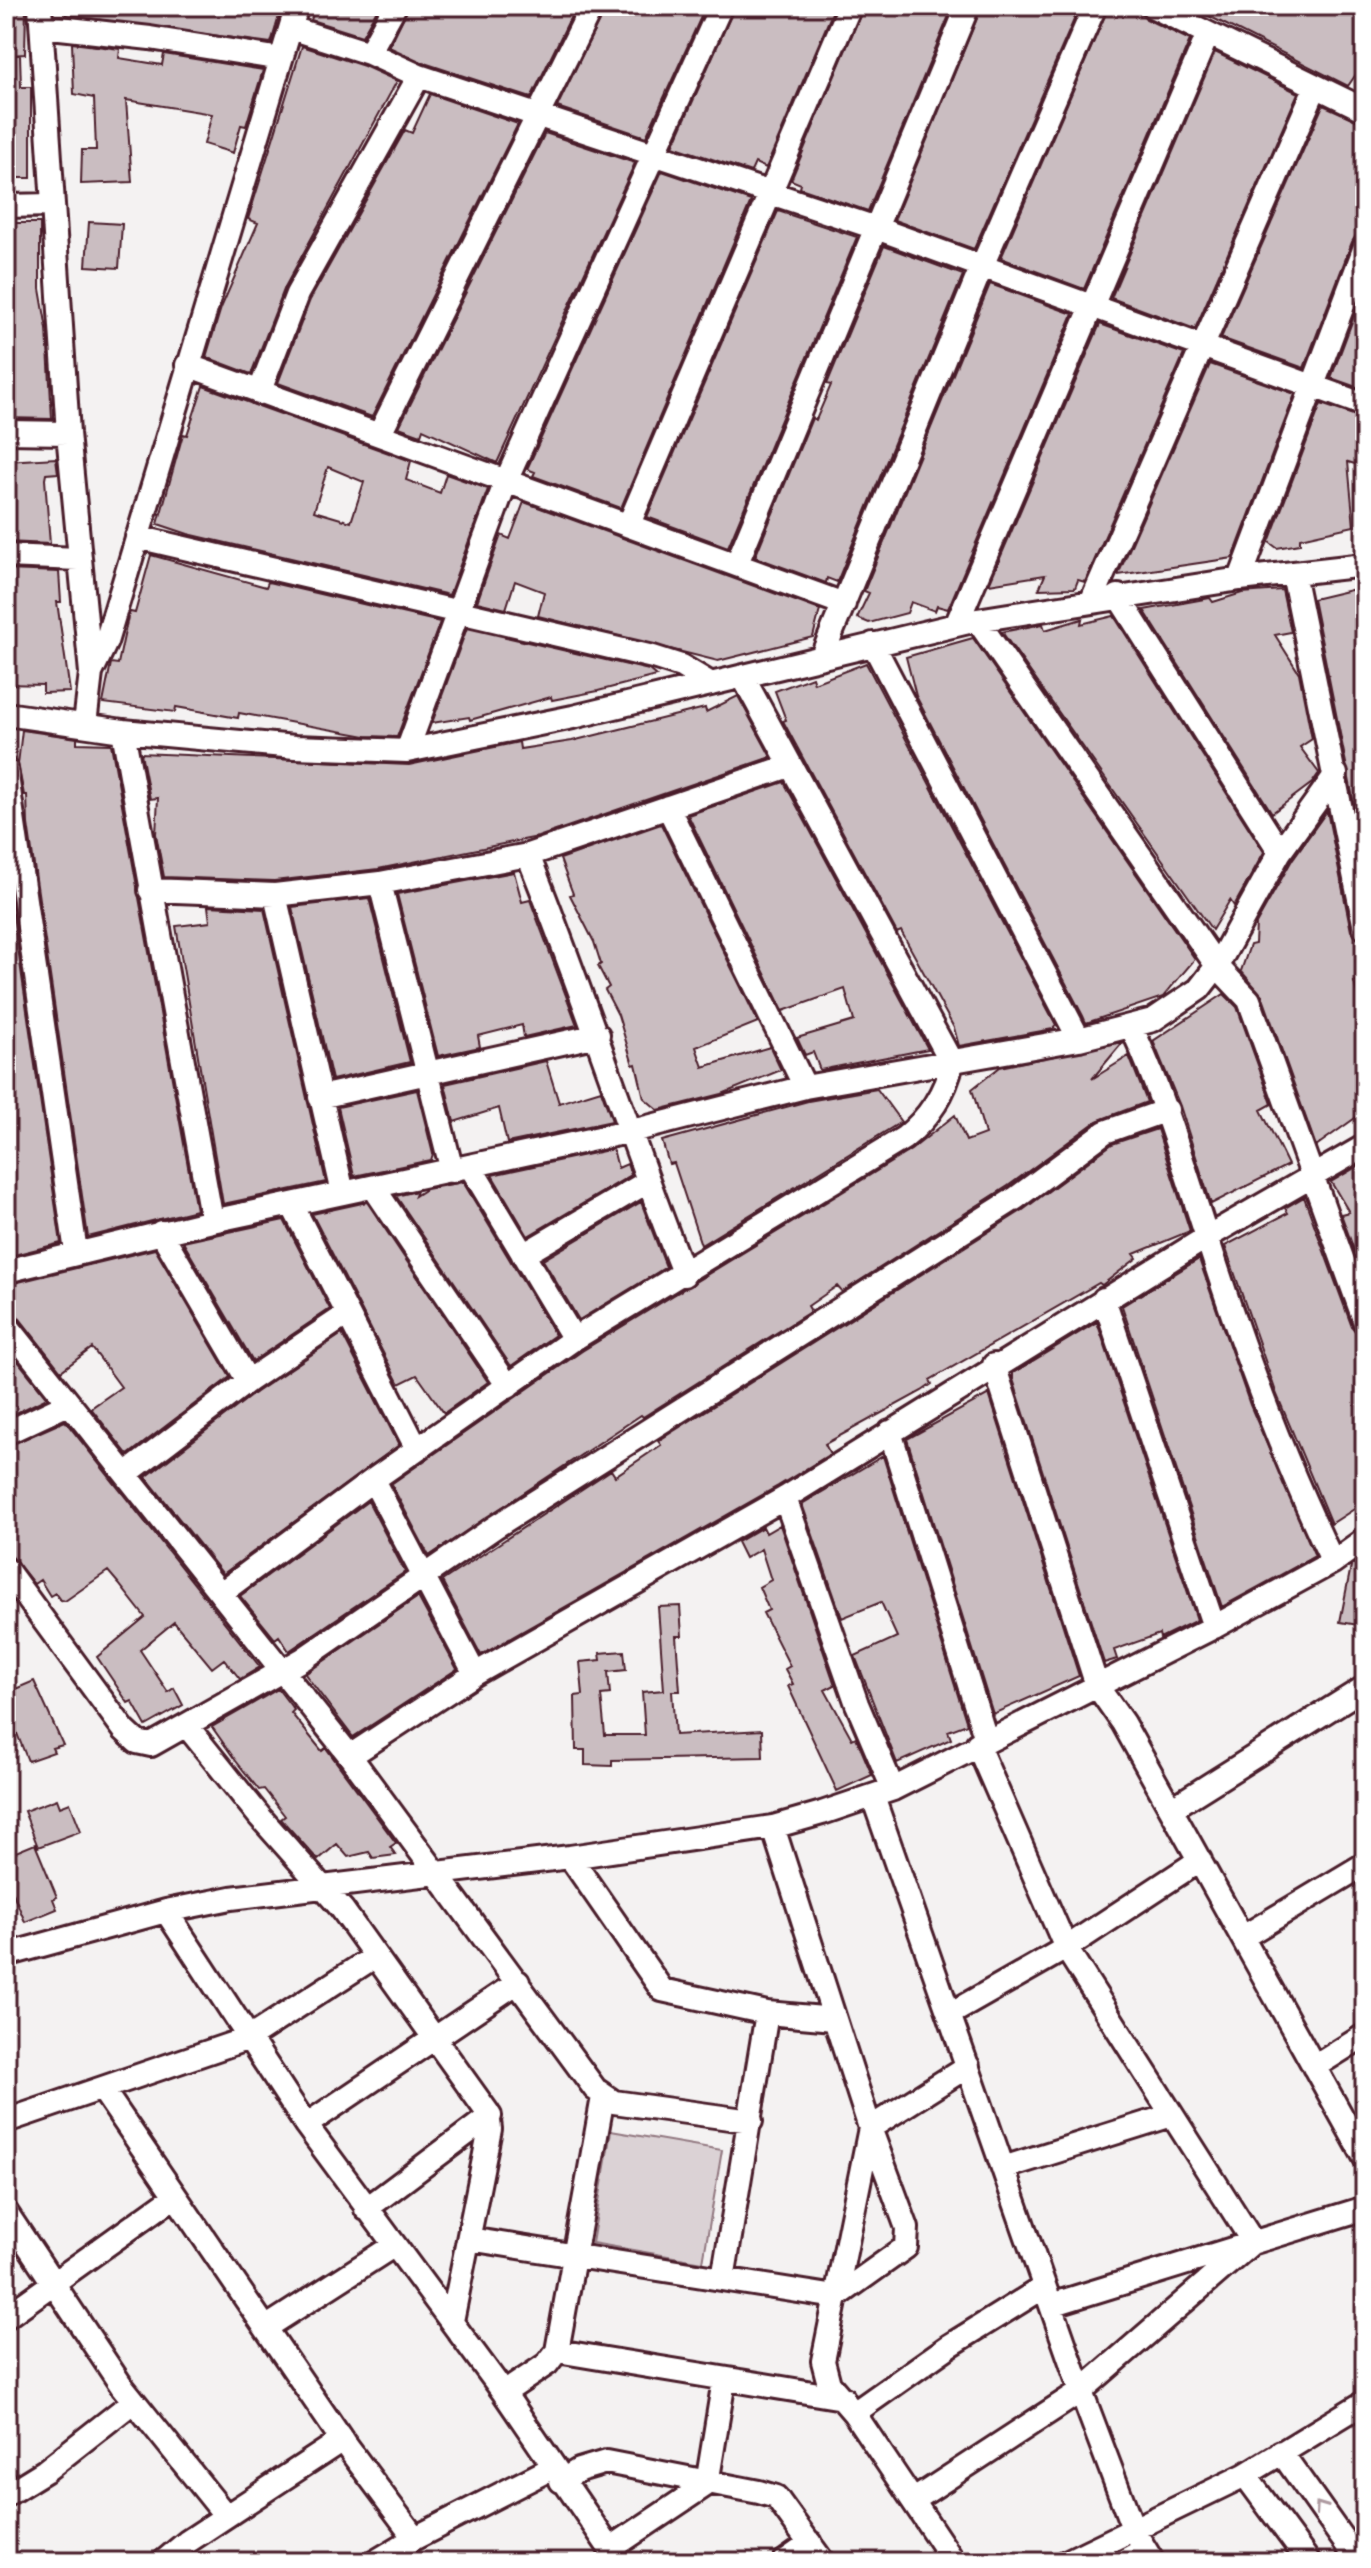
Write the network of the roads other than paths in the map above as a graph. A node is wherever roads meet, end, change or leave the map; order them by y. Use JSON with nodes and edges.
{"nodes":[{"id":1,"x":395,"y":6,"type":"edge"},
{"id":2,"x":592,"y":6,"type":"edge"},
{"id":3,"x":721,"y":6,"type":"edge"},
{"id":4,"x":850,"y":6,"type":"edge"},
{"id":5,"x":968,"y":6,"type":"edge"},
{"id":6,"x":1095,"y":6,"type":"edge"},
{"id":7,"x":1152,"y":6,"type":"edge"},
{"id":8,"x":41,"y":16,"type":"edge"},
{"id":9,"x":294,"y":17,"type":"edge"},
{"id":10,"x":1208,"y":34,"type":"junction"},
{"id":11,"x":369,"y":53,"type":"junction"},
{"id":12,"x":281,"y":59,"type":"junction"},
{"id":13,"x":419,"y":76,"type":"junction"},
{"id":14,"x":1315,"y":88,"type":"junction"},
{"id":15,"x":1365,"y":110,"type":"edge"},
{"id":16,"x":537,"y":115,"type":"junction"},
{"id":17,"x":654,"y":155,"type":"junction"},
{"id":18,"x":768,"y":192,"type":"junction"},
{"id":19,"x":52,"y":205,"type":"junction"},
{"id":20,"x":6,"y":206,"type":"edge"},
{"id":21,"x":876,"y":228,"type":"junction"},
{"id":22,"x":1365,"y":247,"type":"edge"},
{"id":23,"x":982,"y":266,"type":"junction"},
{"id":24,"x":1092,"y":307,"type":"junction"},
{"id":25,"x":1204,"y":349,"type":"junction"},
{"id":26,"x":187,"y":365,"type":"junction"},
{"id":27,"x":1315,"y":387,"type":"junction"},
{"id":28,"x":259,"y":393,"type":"junction"},
{"id":29,"x":1365,"y":405,"type":"edge"},
{"id":30,"x":6,"y":432,"type":"edge"},
{"id":31,"x":68,"y":433,"type":"junction"},
{"id":32,"x":380,"y":433,"type":"junction"},
{"id":33,"x":506,"y":481,"type":"junction"},
{"id":34,"x":629,"y":524,"type":"junction"},
{"id":35,"x":137,"y":537,"type":"junction"},
{"id":36,"x":6,"y":556,"type":"edge"},
{"id":37,"x":78,"y":559,"type":"junction"},
{"id":38,"x":737,"y":563,"type":"junction"},
{"id":39,"x":1365,"y":565,"type":"edge"},
{"id":40,"x":1293,"y":573,"type":"junction"},
{"id":41,"x":1240,"y":579,"type":"junction"},
{"id":42,"x":1118,"y":596,"type":"junction"},
{"id":43,"x":1092,"y":600,"type":"junction"},
{"id":44,"x":844,"y":604,"type":"junction"},
{"id":45,"x":457,"y":612,"type":"junction"},
{"id":46,"x":967,"y":622,"type":"junction"},
{"id":47,"x":873,"y":644,"type":"junction"},
{"id":48,"x":822,"y":656,"type":"junction"},
{"id":49,"x":91,"y":673,"type":"junction"},
{"id":50,"x":743,"y":677,"type":"junction"},
{"id":51,"x":711,"y":684,"type":"junction"},
{"id":52,"x":6,"y":714,"type":"edge"},
{"id":53,"x":85,"y":724,"type":"junction"},
{"id":54,"x":123,"y":731,"type":"junction"},
{"id":55,"x":407,"y":751,"type":"junction"},
{"id":56,"x":789,"y":766,"type":"junction"},
{"id":57,"x":6,"y":769,"type":"edge"},
{"id":58,"x":1336,"y":774,"type":"junction"},
{"id":59,"x":668,"y":807,"type":"junction"},
{"id":60,"x":1280,"y":852,"type":"junction"},
{"id":61,"x":528,"y":855,"type":"junction"},
{"id":62,"x":380,"y":883,"type":"junction"},
{"id":63,"x":150,"y":890,"type":"junction"},
{"id":64,"x":275,"y":895,"type":"junction"},
{"id":65,"x":1365,"y":928,"type":"edge"},
{"id":66,"x":1217,"y":966,"type":"junction"},
{"id":67,"x":1132,"y":1028,"type":"junction"},
{"id":68,"x":598,"y":1035,"type":"junction"},
{"id":69,"x":1079,"y":1039,"type":"junction"},
{"id":70,"x":952,"y":1063,"type":"junction"},
{"id":71,"x":429,"y":1073,"type":"junction"},
{"id":72,"x":805,"y":1087,"type":"junction"},
{"id":73,"x":320,"y":1097,"type":"junction"},
{"id":74,"x":1167,"y":1110,"type":"junction"},
{"id":75,"x":632,"y":1131,"type":"junction"},
{"id":76,"x":1365,"y":1146,"type":"edge"},
{"id":77,"x":461,"y":1168,"type":"junction"},
{"id":78,"x":1314,"y":1178,"type":"junction"},
{"id":79,"x":647,"y":1182,"type":"junction"},
{"id":80,"x":374,"y":1188,"type":"junction"},
{"id":81,"x":343,"y":1193,"type":"junction"},
{"id":82,"x":292,"y":1205,"type":"junction"},
{"id":83,"x":212,"y":1221,"type":"junction"},
{"id":84,"x":161,"y":1232,"type":"junction"},
{"id":85,"x":1207,"y":1237,"type":"junction"},
{"id":86,"x":76,"y":1252,"type":"junction"},
{"id":87,"x":523,"y":1255,"type":"junction"},
{"id":88,"x":6,"y":1271,"type":"edge"},
{"id":89,"x":684,"y":1275,"type":"junction"},
{"id":90,"x":1104,"y":1299,"type":"junction"},
{"id":91,"x":346,"y":1315,"type":"junction"},
{"id":92,"x":1365,"y":1322,"type":"edge"},
{"id":93,"x":6,"y":1324,"type":"edge"},
{"id":94,"x":574,"y":1339,"type":"junction"},
{"id":95,"x":14,"y":1350,"type":"edge"},
{"id":96,"x":994,"y":1365,"type":"junction"},
{"id":97,"x":248,"y":1381,"type":"junction"},
{"id":98,"x":508,"y":1386,"type":"junction"},
{"id":99,"x":68,"y":1404,"type":"junction"},
{"id":100,"x":890,"y":1432,"type":"junction"},
{"id":101,"x":6,"y":1433,"type":"edge"},
{"id":102,"x":417,"y":1449,"type":"junction"},
{"id":103,"x":126,"y":1474,"type":"junction"},
{"id":104,"x":373,"y":1480,"type":"junction"},
{"id":105,"x":785,"y":1498,"type":"junction"},
{"id":106,"x":1365,"y":1539,"type":"edge"},
{"id":107,"x":1333,"y":1562,"type":"junction"},
{"id":108,"x":6,"y":1569,"type":"edge"},
{"id":109,"x":425,"y":1575,"type":"junction"},
{"id":110,"x":221,"y":1593,"type":"junction"},
{"id":111,"x":1214,"y":1627,"type":"junction"},
{"id":112,"x":281,"y":1670,"type":"junction"},
{"id":113,"x":475,"y":1674,"type":"junction"},
{"id":114,"x":1097,"y":1686,"type":"junction"},
{"id":115,"x":1365,"y":1687,"type":"edge"},
{"id":116,"x":187,"y":1726,"type":"junction"},
{"id":117,"x":981,"y":1742,"type":"junction"},
{"id":118,"x":350,"y":1756,"type":"junction"},
{"id":119,"x":883,"y":1793,"type":"junction"},
{"id":120,"x":1171,"y":1809,"type":"junction"},
{"id":121,"x":773,"y":1827,"type":"junction"},
{"id":122,"x":570,"y":1857,"type":"junction"},
{"id":123,"x":1200,"y":1860,"type":"junction"},
{"id":124,"x":1365,"y":1864,"type":"edge"},
{"id":125,"x":433,"y":1875,"type":"junction"},
{"id":126,"x":323,"y":1887,"type":"junction"},
{"id":127,"x":166,"y":1911,"type":"junction"},
{"id":128,"x":1243,"y":1937,"type":"junction"},
{"id":129,"x":1066,"y":1948,"type":"junction"},
{"id":130,"x":6,"y":1955,"type":"edge"},
{"id":131,"x":374,"y":1957,"type":"junction"},
{"id":132,"x":518,"y":1982,"type":"junction"},
{"id":133,"x":767,"y":2013,"type":"junction"},
{"id":134,"x":950,"y":2014,"type":"junction"},
{"id":135,"x":834,"y":2019,"type":"junction"},
{"id":136,"x":1365,"y":2035,"type":"edge"},
{"id":137,"x":249,"y":2038,"type":"junction"},
{"id":138,"x":434,"y":2039,"type":"junction"},
{"id":139,"x":968,"y":2066,"type":"junction"},
{"id":140,"x":1314,"y":2067,"type":"junction"},
{"id":141,"x":103,"y":2090,"type":"junction"},
{"id":142,"x":603,"y":2097,"type":"junction"},
{"id":143,"x":1172,"y":2115,"type":"junction"},
{"id":144,"x":490,"y":2116,"type":"junction"},
{"id":145,"x":6,"y":2121,"type":"edge"},
{"id":146,"x":751,"y":2121,"type":"junction"},
{"id":147,"x":306,"y":2125,"type":"junction"},
{"id":148,"x":870,"y":2128,"type":"junction"},
{"id":149,"x":1365,"y":2158,"type":"edge"},
{"id":150,"x":1003,"y":2168,"type":"junction"},
{"id":151,"x":175,"y":2196,"type":"junction"},
{"id":152,"x":1365,"y":2208,"type":"edge"},
{"id":153,"x":366,"y":2209,"type":"junction"},
{"id":154,"x":6,"y":2212,"type":"edge"},
{"id":155,"x":469,"y":2239,"type":"junction"},
{"id":156,"x":1253,"y":2242,"type":"junction"},
{"id":157,"x":393,"y":2246,"type":"junction"},
{"id":158,"x":575,"y":2256,"type":"junction"},
{"id":159,"x":723,"y":2279,"type":"junction"},
{"id":160,"x":55,"y":2283,"type":"junction"},
{"id":161,"x":1048,"y":2296,"type":"junction"},
{"id":162,"x":836,"y":2297,"type":"junction"},
{"id":163,"x":6,"y":2317,"type":"edge"},
{"id":164,"x":452,"y":2321,"type":"junction"},
{"id":165,"x":267,"y":2327,"type":"junction"},
{"id":166,"x":557,"y":2351,"type":"junction"},
{"id":167,"x":724,"y":2380,"type":"junction"},
{"id":168,"x":1081,"y":2391,"type":"junction"},
{"id":169,"x":504,"y":2393,"type":"junction"},
{"id":170,"x":134,"y":2401,"type":"junction"},
{"id":171,"x":1365,"y":2402,"type":"edge"},
{"id":172,"x":849,"y":2406,"type":"junction"},
{"id":173,"x":342,"y":2440,"type":"junction"},
{"id":174,"x":1281,"y":2452,"type":"junction"},
{"id":175,"x":556,"y":2474,"type":"junction"},
{"id":176,"x":1245,"y":2475,"type":"junction"},
{"id":177,"x":707,"y":2484,"type":"junction"},
{"id":178,"x":6,"y":2495,"type":"edge"},
{"id":179,"x":914,"y":2500,"type":"junction"},
{"id":180,"x":226,"y":2516,"type":"junction"},
{"id":181,"x":415,"y":2538,"type":"junction"},
{"id":182,"x":1143,"y":2548,"type":"edge"},
{"id":183,"x":817,"y":2553,"type":"edge"},
{"id":184,"x":615,"y":2555,"type":"edge"},
{"id":185,"x":163,"y":2562,"type":"edge"},
{"id":186,"x":375,"y":2562,"type":"edge"},
{"id":187,"x":784,"y":2562,"type":"edge"},
{"id":188,"x":954,"y":2562,"type":"edge"},
{"id":189,"x":1066,"y":2562,"type":"edge"},
{"id":190,"x":1122,"y":2562,"type":"edge"},
{"id":191,"x":1309,"y":2562,"type":"edge"},
{"id":192,"x":1359,"y":2562,"type":"edge"}],
"edges":[{"from":1,"to":11,"type":"street"},
{"from":2,"to":16,"type":"street"},
{"from":3,"to":17,"type":"street"},
{"from":4,"to":18,"type":"street"},
{"from":5,"to":21,"type":"street"},
{"from":6,"to":23,"type":"street"},
{"from":7,"to":10,"type":"street"},
{"from":8,"to":12,"type":"street"},
{"from":8,"to":19,"type":"street"},
{"from":9,"to":11,"type":"street"},
{"from":9,"to":12,"type":"street"},
{"from":10,"to":14,"type":"street"},
{"from":10,"to":24,"type":"street"},
{"from":11,"to":13,"type":"street"},
{"from":12,"to":26,"type":"street"},
{"from":13,"to":16,"type":"street"},
{"from":13,"to":28,"type":"street"},
{"from":14,"to":15,"type":"street"},
{"from":14,"to":25,"type":"street"},
{"from":16,"to":17,"type":"street"},
{"from":16,"to":32,"type":"street"},
{"from":17,"to":18,"type":"street"},
{"from":17,"to":33,"type":"street"},
{"from":18,"to":21,"type":"street"},
{"from":18,"to":34,"type":"street"},
{"from":19,"to":20,"type":"street"},
{"from":19,"to":31,"type":"street"},
{"from":21,"to":23,"type":"street"},
{"from":21,"to":38,"type":"street"},
{"from":22,"to":27,"type":"street"},
{"from":23,"to":24,"type":"street"},
{"from":23,"to":44,"type":"street"},
{"from":24,"to":25,"type":"street"},
{"from":24,"to":46,"type":"street"},
{"from":25,"to":27,"type":"street"},
{"from":25,"to":43,"type":"street"},
{"from":26,"to":28,"type":"street"},
{"from":26,"to":35,"type":"street"},
{"from":27,"to":29,"type":"street"},
{"from":27,"to":41,"type":"street"},
{"from":28,"to":32,"type":"street"},
{"from":30,"to":31,"type":"street"},
{"from":31,"to":37,"type":"street"},
{"from":32,"to":33,"type":"street"},
{"from":33,"to":34,"type":"street"},
{"from":33,"to":45,"type":"street"},
{"from":34,"to":38,"type":"street"},
{"from":35,"to":45,"type":"street"},
{"from":35,"to":49,"type":"street"},
{"from":36,"to":37,"type":"street"},
{"from":37,"to":49,"type":"street"},
{"from":38,"to":44,"type":"street"},
{"from":39,"to":40,"type":"street"},
{"from":40,"to":41,"type":"street"},
{"from":40,"to":58,"type":"street"},
{"from":41,"to":42,"type":"street"},
{"from":42,"to":43,"type":"street"},
{"from":42,"to":60,"type":"street"},
{"from":43,"to":46,"type":"street"},
{"from":44,"to":48,"type":"street"},
{"from":45,"to":51,"type":"street"},
{"from":45,"to":55,"type":"street"},
{"from":46,"to":47,"type":"street"},
{"from":46,"to":66,"type":"street"},
{"from":47,"to":48,"type":"street"},
{"from":47,"to":69,"type":"street"},
{"from":48,"to":50,"type":"street"},
{"from":49,"to":53,"type":"street"},
{"from":50,"to":51,"type":"street"},
{"from":50,"to":56,"type":"street"},
{"from":51,"to":55,"type":"street"},
{"from":52,"to":53,"type":"street"},
{"from":53,"to":54,"type":"street"},
{"from":54,"to":55,"type":"street"},
{"from":54,"to":63,"type":"street"},
{"from":56,"to":59,"type":"street"},
{"from":56,"to":70,"type":"street"},
{"from":57,"to":86,"type":"street"},
{"from":58,"to":60,"type":"street"},
{"from":58,"to":65,"type":"street"},
{"from":59,"to":61,"type":"street"},
{"from":59,"to":72,"type":"street"},
{"from":60,"to":66,"type":"street"},
{"from":61,"to":62,"type":"street"},
{"from":61,"to":68,"type":"street"},
{"from":62,"to":64,"type":"street"},
{"from":62,"to":71,"type":"street"},
{"from":63,"to":64,"type":"street"},
{"from":63,"to":83,"type":"street"},
{"from":64,"to":73,"type":"street"},
{"from":66,"to":67,"type":"street"},
{"from":66,"to":78,"type":"street"},
{"from":67,"to":69,"type":"street"},
{"from":67,"to":74,"type":"street"},
{"from":68,"to":71,"type":"street"},
{"from":68,"to":75,"type":"street"},
{"from":69,"to":70,"type":"street"},
{"from":70,"to":72,"type":"street"},
{"from":70,"to":89,"type":"street"},
{"from":71,"to":73,"type":"street"},
{"from":71,"to":77,"type":"street"},
{"from":72,"to":75,"type":"street"},
{"from":73,"to":81,"type":"street"},
{"from":74,"to":85,"type":"street"},
{"from":74,"to":109,"type":"street"},
{"from":75,"to":77,"type":"street"},
{"from":75,"to":79,"type":"street"},
{"from":76,"to":78,"type":"street"},
{"from":77,"to":80,"type":"street"},
{"from":77,"to":87,"type":"street"},
{"from":78,"to":85,"type":"street"},
{"from":78,"to":92,"type":"street"},
{"from":79,"to":87,"type":"street"},
{"from":79,"to":89,"type":"street"},
{"from":80,"to":81,"type":"street"},
{"from":80,"to":98,"type":"street"},
{"from":81,"to":82,"type":"street"},
{"from":82,"to":83,"type":"street"},
{"from":82,"to":91,"type":"street"},
{"from":83,"to":84,"type":"street"},
{"from":84,"to":86,"type":"street"},
{"from":84,"to":97,"type":"street"},
{"from":85,"to":90,"type":"street"},
{"from":85,"to":107,"type":"street"},
{"from":86,"to":88,"type":"street"},
{"from":87,"to":94,"type":"street"},
{"from":89,"to":94,"type":"street"},
{"from":90,"to":96,"type":"street"},
{"from":90,"to":111,"type":"street"},
{"from":91,"to":97,"type":"street"},
{"from":91,"to":102,"type":"street"},
{"from":93,"to":95,"type":"street"},
{"from":94,"to":98,"type":"street"},
{"from":95,"to":99,"type":"street"},
{"from":96,"to":100,"type":"street"},
{"from":96,"to":114,"type":"street"},
{"from":97,"to":103,"type":"street"},
{"from":98,"to":102,"type":"street"},
{"from":99,"to":101,"type":"street"},
{"from":99,"to":103,"type":"street"},
{"from":100,"to":105,"type":"street"},
{"from":100,"to":117,"type":"street"},
{"from":102,"to":104,"type":"street"},
{"from":103,"to":110,"type":"street"},
{"from":104,"to":109,"type":"street"},
{"from":104,"to":110,"type":"street"},
{"from":105,"to":113,"type":"street"},
{"from":105,"to":119,"type":"street"},
{"from":106,"to":107,"type":"street"},
{"from":107,"to":111,"type":"street"},
{"from":108,"to":116,"type":"street"},
{"from":109,"to":112,"type":"street"},
{"from":109,"to":113,"type":"street"},
{"from":110,"to":112,"type":"street"},
{"from":111,"to":114,"type":"street"},
{"from":112,"to":116,"type":"street"},
{"from":112,"to":118,"type":"street"},
{"from":113,"to":118,"type":"street"},
{"from":114,"to":117,"type":"street"},
{"from":114,"to":120,"type":"street"},
{"from":115,"to":120,"type":"street"},
{"from":116,"to":126,"type":"street"},
{"from":117,"to":119,"type":"street"},
{"from":117,"to":129,"type":"street"},
{"from":118,"to":125,"type":"street"},
{"from":119,"to":121,"type":"street"},
{"from":119,"to":134,"type":"street"},
{"from":120,"to":123,"type":"street"},
{"from":121,"to":122,"type":"street"},
{"from":121,"to":135,"type":"street"},
{"from":122,"to":125,"type":"street"},
{"from":122,"to":133,"type":"street"},
{"from":123,"to":128,"type":"street"},
{"from":123,"to":129,"type":"street"},
{"from":124,"to":128,"type":"street"},
{"from":125,"to":126,"type":"street"},
{"from":125,"to":132,"type":"street"},
{"from":126,"to":127,"type":"street"},
{"from":126,"to":131,"type":"street"},
{"from":127,"to":130,"type":"street"},
{"from":127,"to":137,"type":"street"},
{"from":128,"to":140,"type":"street"},
{"from":129,"to":134,"type":"street"},
{"from":129,"to":143,"type":"street"},
{"from":131,"to":137,"type":"street"},
{"from":131,"to":138,"type":"street"},
{"from":132,"to":138,"type":"street"},
{"from":132,"to":142,"type":"street"},
{"from":133,"to":135,"type":"street"},
{"from":133,"to":146,"type":"street"},
{"from":134,"to":139,"type":"street"},
{"from":135,"to":148,"type":"street"},
{"from":136,"to":140,"type":"street"},
{"from":137,"to":141,"type":"street"},
{"from":137,"to":147,"type":"street"},
{"from":138,"to":144,"type":"street"},
{"from":138,"to":147,"type":"street"},
{"from":139,"to":148,"type":"street"},
{"from":139,"to":150,"type":"street"},
{"from":140,"to":149,"type":"street"},
{"from":141,"to":145,"type":"street"},
{"from":141,"to":151,"type":"street"},
{"from":142,"to":146,"type":"street"},
{"from":142,"to":158,"type":"street"},
{"from":143,"to":150,"type":"street"},
{"from":143,"to":156,"type":"street"},
{"from":144,"to":153,"type":"street"},
{"from":144,"to":155,"type":"street"},
{"from":146,"to":159,"type":"street"},
{"from":147,"to":153,"type":"street"},
{"from":148,"to":162,"type":"street"},
{"from":148,"to":162,"type":"street"},
{"from":150,"to":161,"type":"street"},
{"from":151,"to":160,"type":"street"},
{"from":151,"to":165,"type":"street"},
{"from":152,"to":156,"type":"street"},
{"from":153,"to":157,"type":"street"},
{"from":154,"to":160,"type":"street"},
{"from":155,"to":158,"type":"street"},
{"from":155,"to":164,"type":"street"},
{"from":156,"to":161,"type":"street"},
{"from":156,"to":168,"type":"street"},
{"from":157,"to":164,"type":"street"},
{"from":157,"to":165,"type":"street"},
{"from":158,"to":159,"type":"street"},
{"from":158,"to":166,"type":"street"},
{"from":159,"to":162,"type":"street"},
{"from":160,"to":163,"type":"street"},
{"from":160,"to":170,"type":"street"},
{"from":161,"to":168,"type":"street"},
{"from":161,"to":172,"type":"street"},
{"from":162,"to":172,"type":"street"},
{"from":164,"to":169,"type":"street"},
{"from":165,"to":173,"type":"street"},
{"from":166,"to":167,"type":"street"},
{"from":166,"to":169,"type":"street"},
{"from":167,"to":172,"type":"street"},
{"from":167,"to":177,"type":"street"},
{"from":168,"to":179,"type":"street"},
{"from":168,"to":182,"type":"street"},
{"from":169,"to":175,"type":"street"},
{"from":170,"to":178,"type":"street"},
{"from":170,"to":180,"type":"street"},
{"from":171,"to":174,"type":"street"},
{"from":172,"to":179,"type":"street"},
{"from":173,"to":180,"type":"street"},
{"from":173,"to":181,"type":"street"},
{"from":174,"to":176,"type":"street"},
{"from":192,"to":174,"type":"street","one_way":true},
{"from":175,"to":177,"type":"street"},
{"from":175,"to":181,"type":"street"},
{"from":175,"to":184,"type":"street"},
{"from":176,"to":182,"type":"street"},
{"from":176,"to":191,"type":"street"},
{"from":177,"to":183,"type":"street"},
{"from":177,"to":184,"type":"street"},
{"from":179,"to":188,"type":"street"},
{"from":180,"to":185,"type":"street"},
{"from":181,"to":186,"type":"street"},
{"from":182,"to":189,"type":"street"},
{"from":182,"to":190,"type":"street"},
{"from":183,"to":187,"type":"street"}]}
